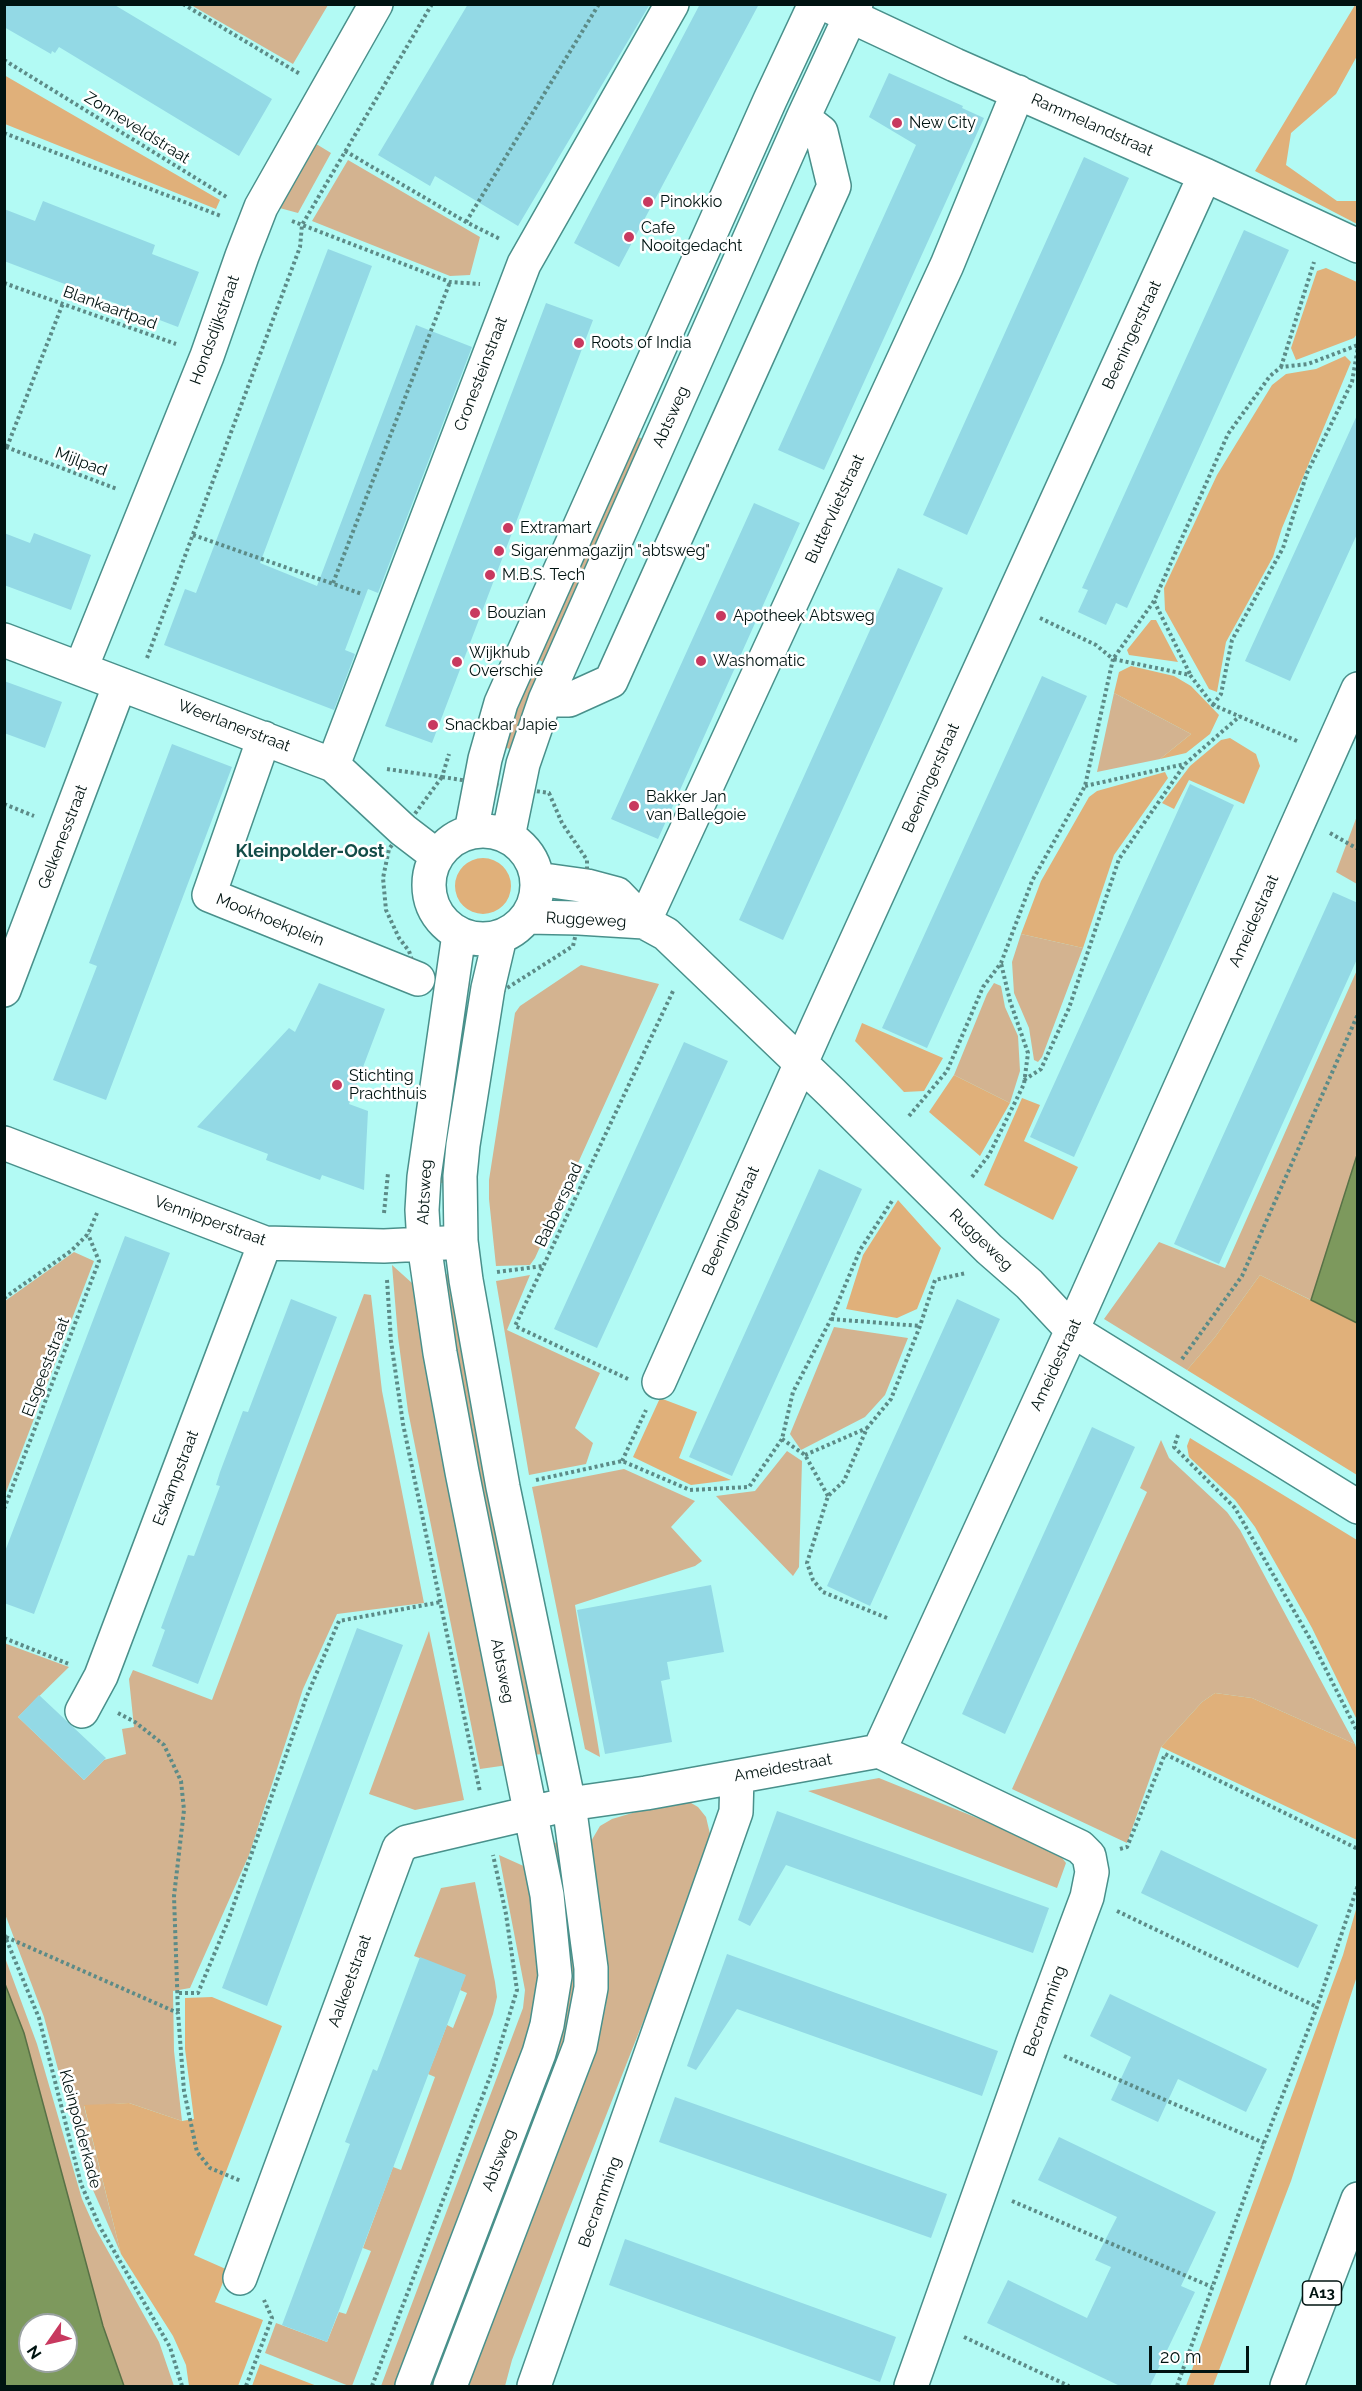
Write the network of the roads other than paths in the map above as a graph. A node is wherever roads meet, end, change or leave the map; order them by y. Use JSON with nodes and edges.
{"nodes":[{"id":1,"x":376,"y":4,"type":"edge"},
{"id":2,"x":672,"y":4,"type":"edge"},
{"id":3,"x":815,"y":4,"type":"edge"},
{"id":4,"x":844,"y":8,"type":"edge"},
{"id":5,"x":1018,"y":92,"type":"junction"},
{"id":6,"x":803,"y":118,"type":"junction"},
{"id":7,"x":1205,"y":175,"type":"junction"},
{"id":8,"x":1358,"y":246,"type":"edge"},
{"id":9,"x":4,"y":640,"type":"edge"},
{"id":10,"x":81,"y":668,"type":"junction"},
{"id":11,"x":128,"y":686,"type":"junction"},
{"id":12,"x":1358,"y":690,"type":"edge"},
{"id":13,"x":545,"y":700,"type":"junction"},
{"id":14,"x":264,"y":738,"type":"junction"},
{"id":15,"x":333,"y":765,"type":"junction"},
{"id":16,"x":471,"y":832,"type":"junction"},
{"id":17,"x":508,"y":837,"type":"junction"},
{"id":18,"x":437,"y":856,"type":"junction"},
{"id":19,"x":537,"y":879,"type":"junction"},
{"id":20,"x":527,"y":917,"type":"junction"},
{"id":21,"x":644,"y":922,"type":"junction"},
{"id":22,"x":459,"y":934,"type":"junction"},
{"id":23,"x":500,"y":937,"type":"junction"},
{"id":24,"x":417,"y":984,"type":"road end"},
{"id":25,"x":4,"y":990,"type":"edge"},
{"id":26,"x":801,"y":1064,"type":"junction"},
{"id":27,"x":4,"y":1143,"type":"edge"},
{"id":28,"x":461,"y":1241,"type":"junction"},
{"id":29,"x":265,"y":1243,"type":"junction"},
{"id":30,"x":424,"y":1244,"type":"junction"},
{"id":31,"x":1072,"y":1330,"type":"junction"},
{"id":32,"x":647,"y":1382,"type":"road end"},
{"id":33,"x":1358,"y":1507,"type":"edge"},
{"id":34,"x":90,"y":1695,"type":"road end"},
{"id":35,"x":879,"y":1751,"type":"junction"},
{"id":36,"x":737,"y":1777,"type":"junction"},
{"id":37,"x":568,"y":1804,"type":"junction"},
{"id":38,"x":530,"y":1812,"type":"junction"},
{"id":39,"x":1358,"y":2199,"type":"edge"},
{"id":40,"x":240,"y":2278,"type":"road end"},
{"id":41,"x":411,"y":2386,"type":"edge"},
{"id":42,"x":450,"y":2386,"type":"edge"},
{"id":43,"x":534,"y":2386,"type":"edge"},
{"id":44,"x":911,"y":2386,"type":"edge"},
{"id":45,"x":1287,"y":2386,"type":"edge"}],
"edges":[{"from":1,"to":10,"type":"main road","name":"Hondsdijkstraat"},
{"from":2,"to":15,"type":"main road","name":"Cronesteinstraat"},
{"from":3,"to":16,"type":"main road"},
{"from":4,"to":5,"type":"main road","name":"Rammelandstraat"},
{"from":4,"to":6,"type":"main road","name":"Abtsweg"},
{"from":5,"to":7,"type":"main road","name":"Rammelandstraat"},
{"from":5,"to":21,"type":"main road","name":"Buttervlietstraat"},
{"from":6,"to":13,"type":"main road","name":"Abtsweg"},
{"from":6,"to":13,"type":"main road"},
{"from":7,"to":8,"type":"main road","name":"Rammelandstraat"},
{"from":7,"to":26,"type":"main road","name":"Beeningerstraat"},
{"from":9,"to":10,"type":"main road","name":"Weerlanerstraat"},
{"from":10,"to":11,"type":"main road","name":"Weerlanerstraat"},
{"from":11,"to":14,"type":"main road","name":"Weerlanerstraat"},
{"from":11,"to":25,"type":"main road","name":"Gelkenesstraat"},
{"from":12,"to":31,"type":"main road","name":"Ameidestraat"},
{"from":13,"to":17,"type":"main road","name":"Abtsweg"},
{"from":14,"to":15,"type":"main road","name":"Weerlanerstraat"},
{"from":14,"to":24,"type":"main road","name":"Mookhoekplein"},
{"from":15,"to":18,"type":"main road","name":"Weerlanerstraat"},
{"from":16,"to":17,"type":"main road"},
{"from":16,"to":18,"type":"main road"},
{"from":17,"to":19,"type":"main road"},
{"from":18,"to":22,"type":"main road"},
{"from":19,"to":20,"type":"main road"},
{"from":19,"to":21,"type":"main road","name":"Ruggeweg"},
{"from":20,"to":21,"type":"main road","name":"Ruggeweg"},
{"from":20,"to":23,"type":"main road"},
{"from":21,"to":26,"type":"main road","name":"Ruggeweg"},
{"from":22,"to":23,"type":"main road"},
{"from":22,"to":30,"type":"main road","name":"Abtsweg"},
{"from":23,"to":28,"type":"main road","name":"Abtsweg"},
{"from":26,"to":31,"type":"main road","name":"Ruggeweg"},
{"from":26,"to":32,"type":"main road","name":"Beeningerstraat"},
{"from":27,"to":29,"type":"main road","name":"Vennipperstraat"},
{"from":28,"to":30,"type":"main road","name":"Vennipperstraat"},
{"from":28,"to":37,"type":"main road","name":"Abtsweg"},
{"from":29,"to":30,"type":"main road","name":"Vennipperstraat"},
{"from":29,"to":34,"type":"main road","name":"Eskampstraat"},
{"from":30,"to":38,"type":"main road","name":"Abtsweg"},
{"from":31,"to":33,"type":"main road","name":"Ruggeweg"},
{"from":31,"to":35,"type":"main road","name":"Ameidestraat"},
{"from":35,"to":36,"type":"main road","name":"Ameidestraat"},
{"from":35,"to":44,"type":"main road","name":"Becramming"},
{"from":36,"to":37,"type":"main road","name":"Ameidestraat"},
{"from":36,"to":43,"type":"main road","name":"Becramming"},
{"from":37,"to":38,"type":"main road","name":"Aalkeetstraat"},
{"from":37,"to":42,"type":"main road","name":"Abtsweg"},
{"from":38,"to":40,"type":"main road","name":"Aalkeetstraat"},
{"from":38,"to":41,"type":"main road","name":"Abtsweg"},
{"from":39,"to":45,"type":"main road","number":"A13"}]}
